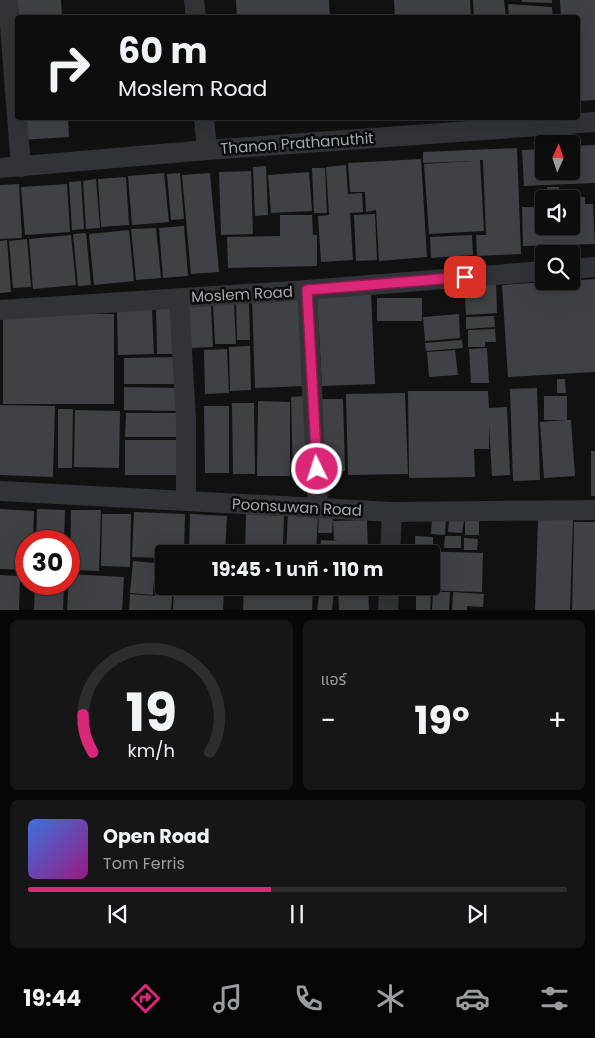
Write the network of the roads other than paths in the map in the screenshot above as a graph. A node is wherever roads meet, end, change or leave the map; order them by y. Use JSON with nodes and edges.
{"nodes":[{"id":1,"x":8,"y":0,"type":"edge"},
{"id":2,"x":194,"y":0,"type":"edge"},
{"id":3,"x":196,"y":15,"type":"edge"},
{"id":4,"x":15,"y":90,"type":"edge"},
{"id":5,"x":17,"y":120,"type":"edge"},
{"id":6,"x":204,"y":120,"type":"edge"},
{"id":7,"x":595,"y":122,"type":"edge"},
{"id":8,"x":207,"y":150,"type":"junction"},
{"id":9,"x":21,"y":167,"type":"junction"},
{"id":10,"x":0,"y":168,"type":"edge"},
{"id":11,"x":595,"y":267,"type":"edge"},
{"id":12,"x":580,"y":268,"type":"edge"},
{"id":13,"x":535,"y":272,"type":"edge"},
{"id":14,"x":307,"y":290,"type":"junction"},
{"id":15,"x":179,"y":298,"type":"junction"},
{"id":16,"x":0,"y":310,"type":"edge"},
{"id":17,"x":0,"y":491,"type":"edge"},
{"id":18,"x":186,"y":500,"type":"junction"},
{"id":19,"x":318,"y":509,"type":"junction"},
{"id":20,"x":595,"y":510,"type":"edge"},
{"id":21,"x":392,"y":512,"type":"junction"},
{"id":22,"x":390,"y":545,"type":"edge"},
{"id":23,"x":389,"y":595,"type":"edge"},
{"id":24,"x":388,"y":610,"type":"edge"}],
"edges":[{"from":1,"to":4,"type":"street"},
{"from":2,"to":3,"type":"street"},
{"from":5,"to":9,"type":"street"},
{"from":6,"to":8,"type":"street"},
{"from":7,"to":8,"type":"street","name":"Thanon Prathanuthit"},
{"from":8,"to":9,"type":"street","name":"Thanon Prathanuthit"},
{"from":9,"to":10,"type":"street","name":"Thanon Prathanuthit"},
{"from":11,"to":12,"type":"street"},
{"from":13,"to":14,"type":"street","name":"Moslem Road"},
{"from":14,"to":15,"type":"street","name":"Moslem Road"},
{"from":14,"to":19,"type":"street"},
{"from":15,"to":16,"type":"street","name":"Moslem Road"},
{"from":15,"to":18,"type":"street"},
{"from":17,"to":18,"type":"street","name":"Poonsuwan Road"},
{"from":18,"to":19,"type":"street","name":"Poonsuwan Road"},
{"from":19,"to":21,"type":"street","name":"Poonsuwan Road"},
{"from":20,"to":21,"type":"street","name":"Poonsuwan Road"},
{"from":21,"to":22,"type":"street"},
{"from":23,"to":24,"type":"street"}]}
